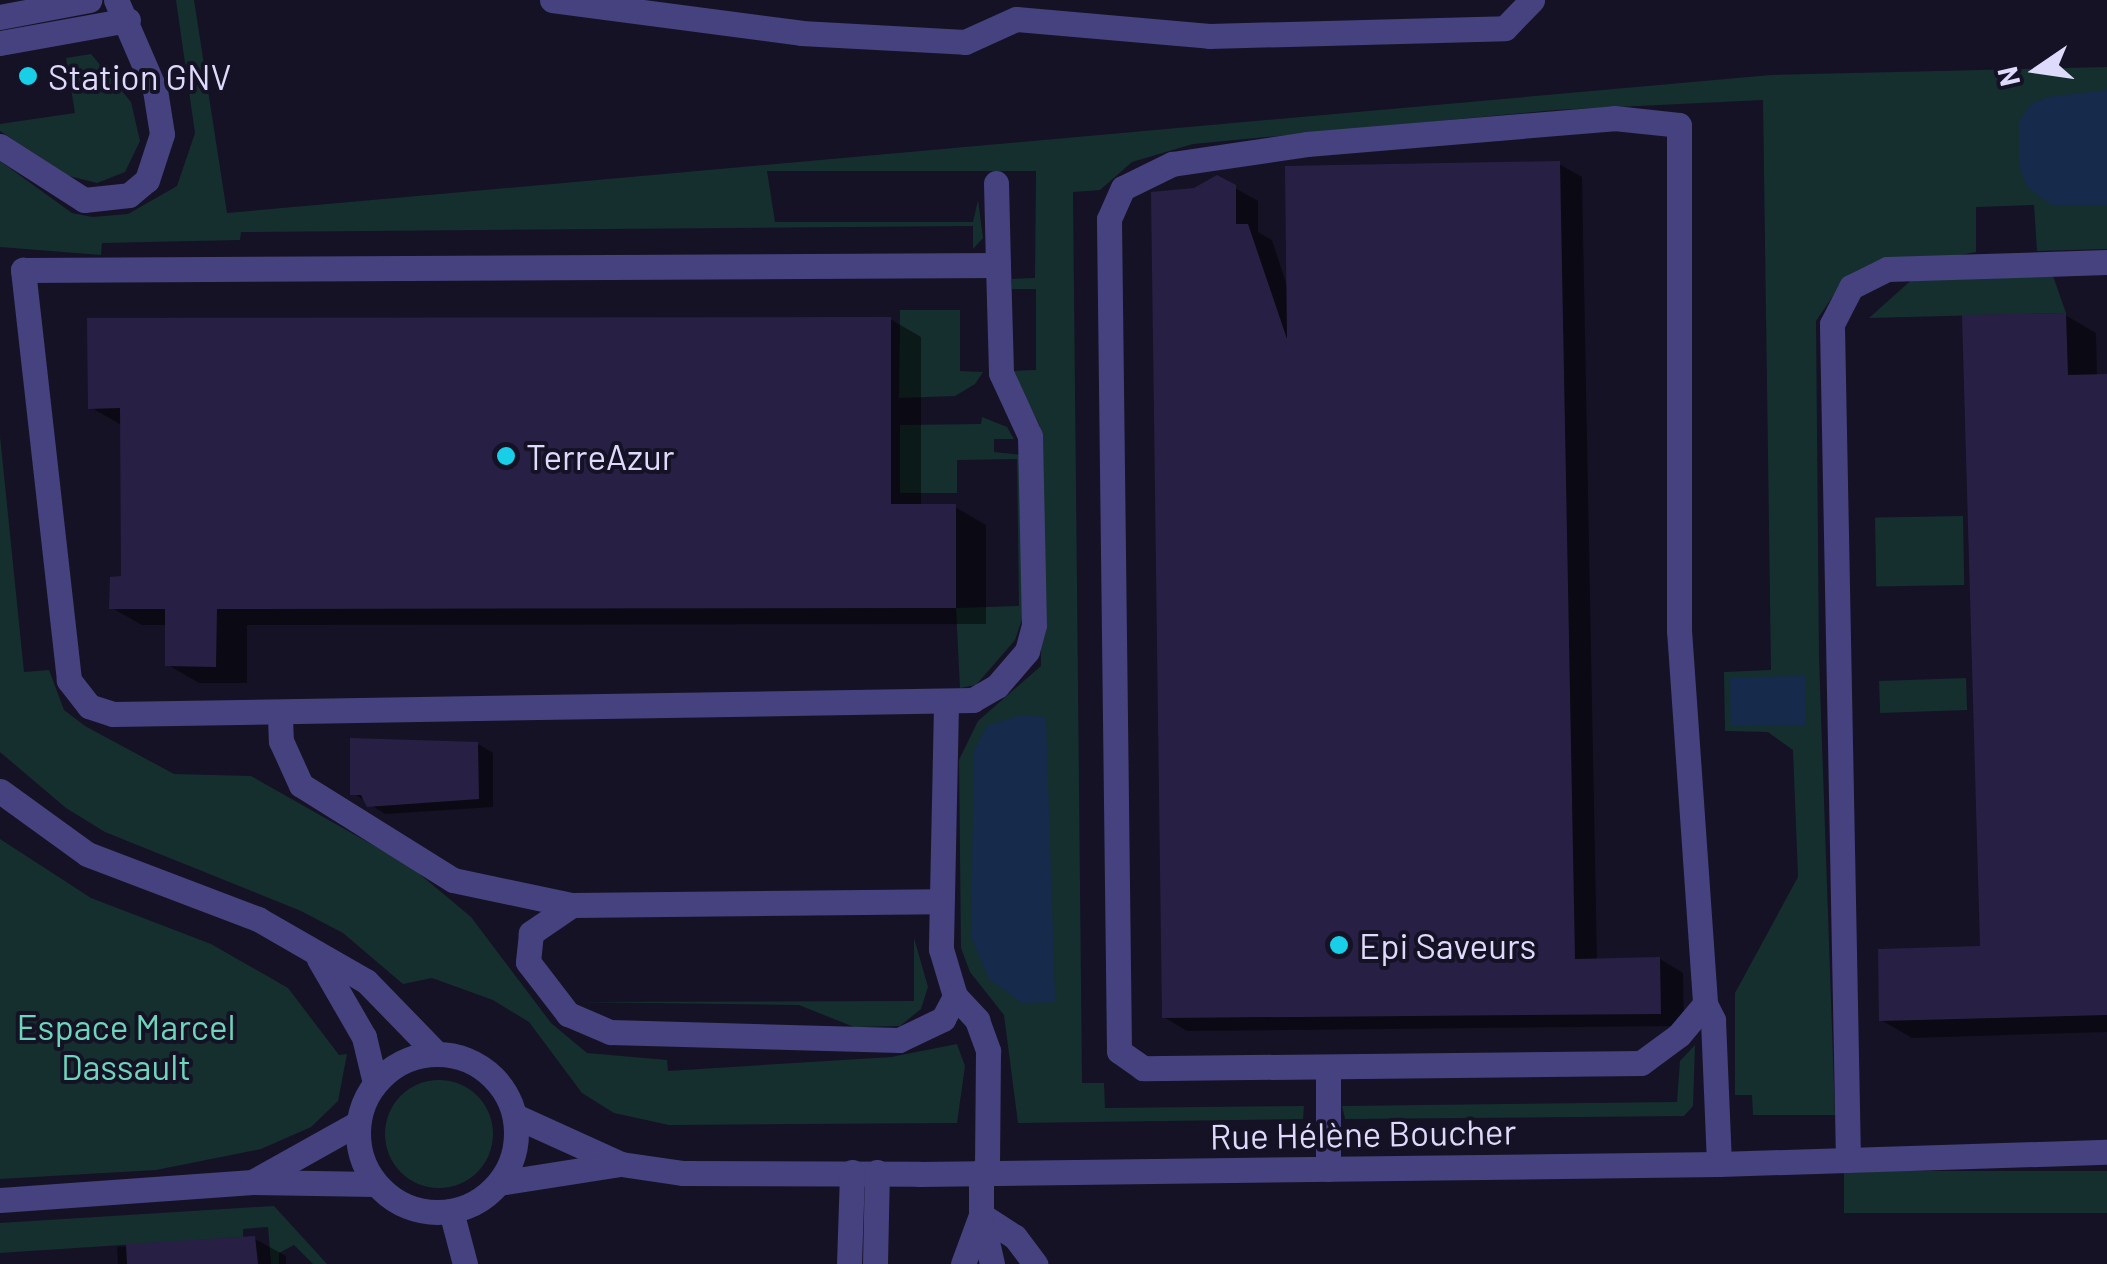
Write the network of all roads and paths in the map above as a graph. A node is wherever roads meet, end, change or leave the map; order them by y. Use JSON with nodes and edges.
{"nodes":[{"id":1,"x":89,"y":0,"type":"edge"},
{"id":2,"x":552,"y":0,"type":"edge"},
{"id":3,"x":1532,"y":0,"type":"edge"},
{"id":4,"x":122,"y":10,"type":"edge"},
{"id":5,"x":0,"y":17,"type":"edge"},
{"id":6,"x":0,"y":43,"type":"edge"},
{"id":7,"x":0,"y":146,"type":"edge"},
{"id":8,"x":996,"y":183,"type":"dead end"},
{"id":9,"x":2107,"y":262,"type":"edge"},
{"id":10,"x":998,"y":265,"type":"junction"},
{"id":11,"x":12,"y":271,"type":"edge"},
{"id":12,"x":946,"y":705,"type":"junction"},
{"id":13,"x":280,"y":716,"type":"junction"},
{"id":14,"x":0,"y":791,"type":"edge"},
{"id":15,"x":940,"y":901,"type":"junction"},
{"id":16,"x":572,"y":905,"type":"junction"},
{"id":17,"x":319,"y":960,"type":"junction"},
{"id":18,"x":956,"y":996,"type":"junction"},
{"id":19,"x":1705,"y":1004,"type":"junction"},
{"id":20,"x":436,"y":1053,"type":"junction"},
{"id":21,"x":1328,"y":1070,"type":"junction"},
{"id":22,"x":375,"y":1082,"type":"junction"},
{"id":23,"x":515,"y":1116,"type":"junction"},
{"id":24,"x":358,"y":1123,"type":"junction"},
{"id":25,"x":2107,"y":1152,"type":"edge"},
{"id":26,"x":1848,"y":1160,"type":"junction"},
{"id":27,"x":621,"y":1164,"type":"junction"},
{"id":28,"x":1719,"y":1164,"type":"junction"},
{"id":29,"x":1328,"y":1169,"type":"junction"},
{"id":30,"x":984,"y":1171,"type":"junction"},
{"id":31,"x":864,"y":1172,"type":"junction"},
{"id":32,"x":252,"y":1182,"type":"junction"},
{"id":33,"x":499,"y":1183,"type":"junction"},
{"id":34,"x":375,"y":1184,"type":"junction"},
{"id":35,"x":0,"y":1200,"type":"edge"},
{"id":36,"x":451,"y":1211,"type":"junction"},
{"id":37,"x":982,"y":1215,"type":"junction"},
{"id":38,"x":465,"y":1264,"type":"edge"},
{"id":39,"x":849,"y":1264,"type":"edge"},
{"id":40,"x":875,"y":1264,"type":"edge"},
{"id":41,"x":963,"y":1264,"type":"edge"},
{"id":42,"x":992,"y":1264,"type":"edge"},
{"id":43,"x":1036,"y":1264,"type":"edge"}],
"edges":[{"from":1,"to":5,"type":"street"},
{"from":2,"to":3,"type":"street"},
{"from":4,"to":6,"type":"street"},
{"from":4,"to":7,"type":"street"},
{"from":8,"to":10,"type":"street"},
{"from":9,"to":26,"type":"street"},
{"from":10,"to":11,"type":"street"},
{"from":10,"to":12,"type":"street"},
{"from":11,"to":13,"type":"street"},
{"from":12,"to":13,"type":"street"},
{"from":12,"to":15,"type":"street"},
{"from":13,"to":16,"type":"street"},
{"from":14,"to":17,"type":"street"},
{"from":15,"to":16,"type":"street"},
{"from":15,"to":18,"type":"street"},
{"from":16,"to":18,"type":"street"},
{"from":17,"to":20,"type":"street"},
{"from":17,"to":22,"type":"street"},
{"from":18,"to":30,"type":"street"},
{"from":19,"to":21,"type":"street"},
{"from":19,"to":21,"type":"street"},
{"from":19,"to":28,"type":"street"},
{"from":20,"to":22,"type":"street"},
{"from":20,"to":23,"type":"street"},
{"from":21,"to":29,"type":"street"},
{"from":22,"to":24,"type":"street"},
{"from":23,"to":27,"type":"street","name":"Rue Hélène Boucher"},
{"from":23,"to":33,"type":"street"},
{"from":24,"to":32,"type":"street"},
{"from":24,"to":34,"type":"street"},
{"from":25,"to":26,"type":"street","name":"Rue Hélène Boucher"},
{"from":26,"to":28,"type":"street","name":"Rue Hélène Boucher"},
{"from":27,"to":31,"type":"street","name":"Rue Hélène Boucher"},
{"from":27,"to":33,"type":"street","name":"Rue Hélène Boucher"},
{"from":28,"to":29,"type":"street","name":"Rue Hélène Boucher"},
{"from":29,"to":30,"type":"street","name":"Rue Hélène Boucher"},
{"from":30,"to":31,"type":"street","name":"Rue Hélène Boucher"},
{"from":30,"to":37,"type":"street"},
{"from":31,"to":39,"type":"street"},
{"from":31,"to":40,"type":"street"},
{"from":32,"to":34,"type":"street"},
{"from":32,"to":35,"type":"street"},
{"from":33,"to":36,"type":"street","name":"Rue Hélène Boucher"},
{"from":34,"to":36,"type":"street"},
{"from":36,"to":38,"type":"street"},
{"from":37,"to":41,"type":"street"},
{"from":37,"to":42,"type":"street"},
{"from":37,"to":43,"type":"street"}]}
